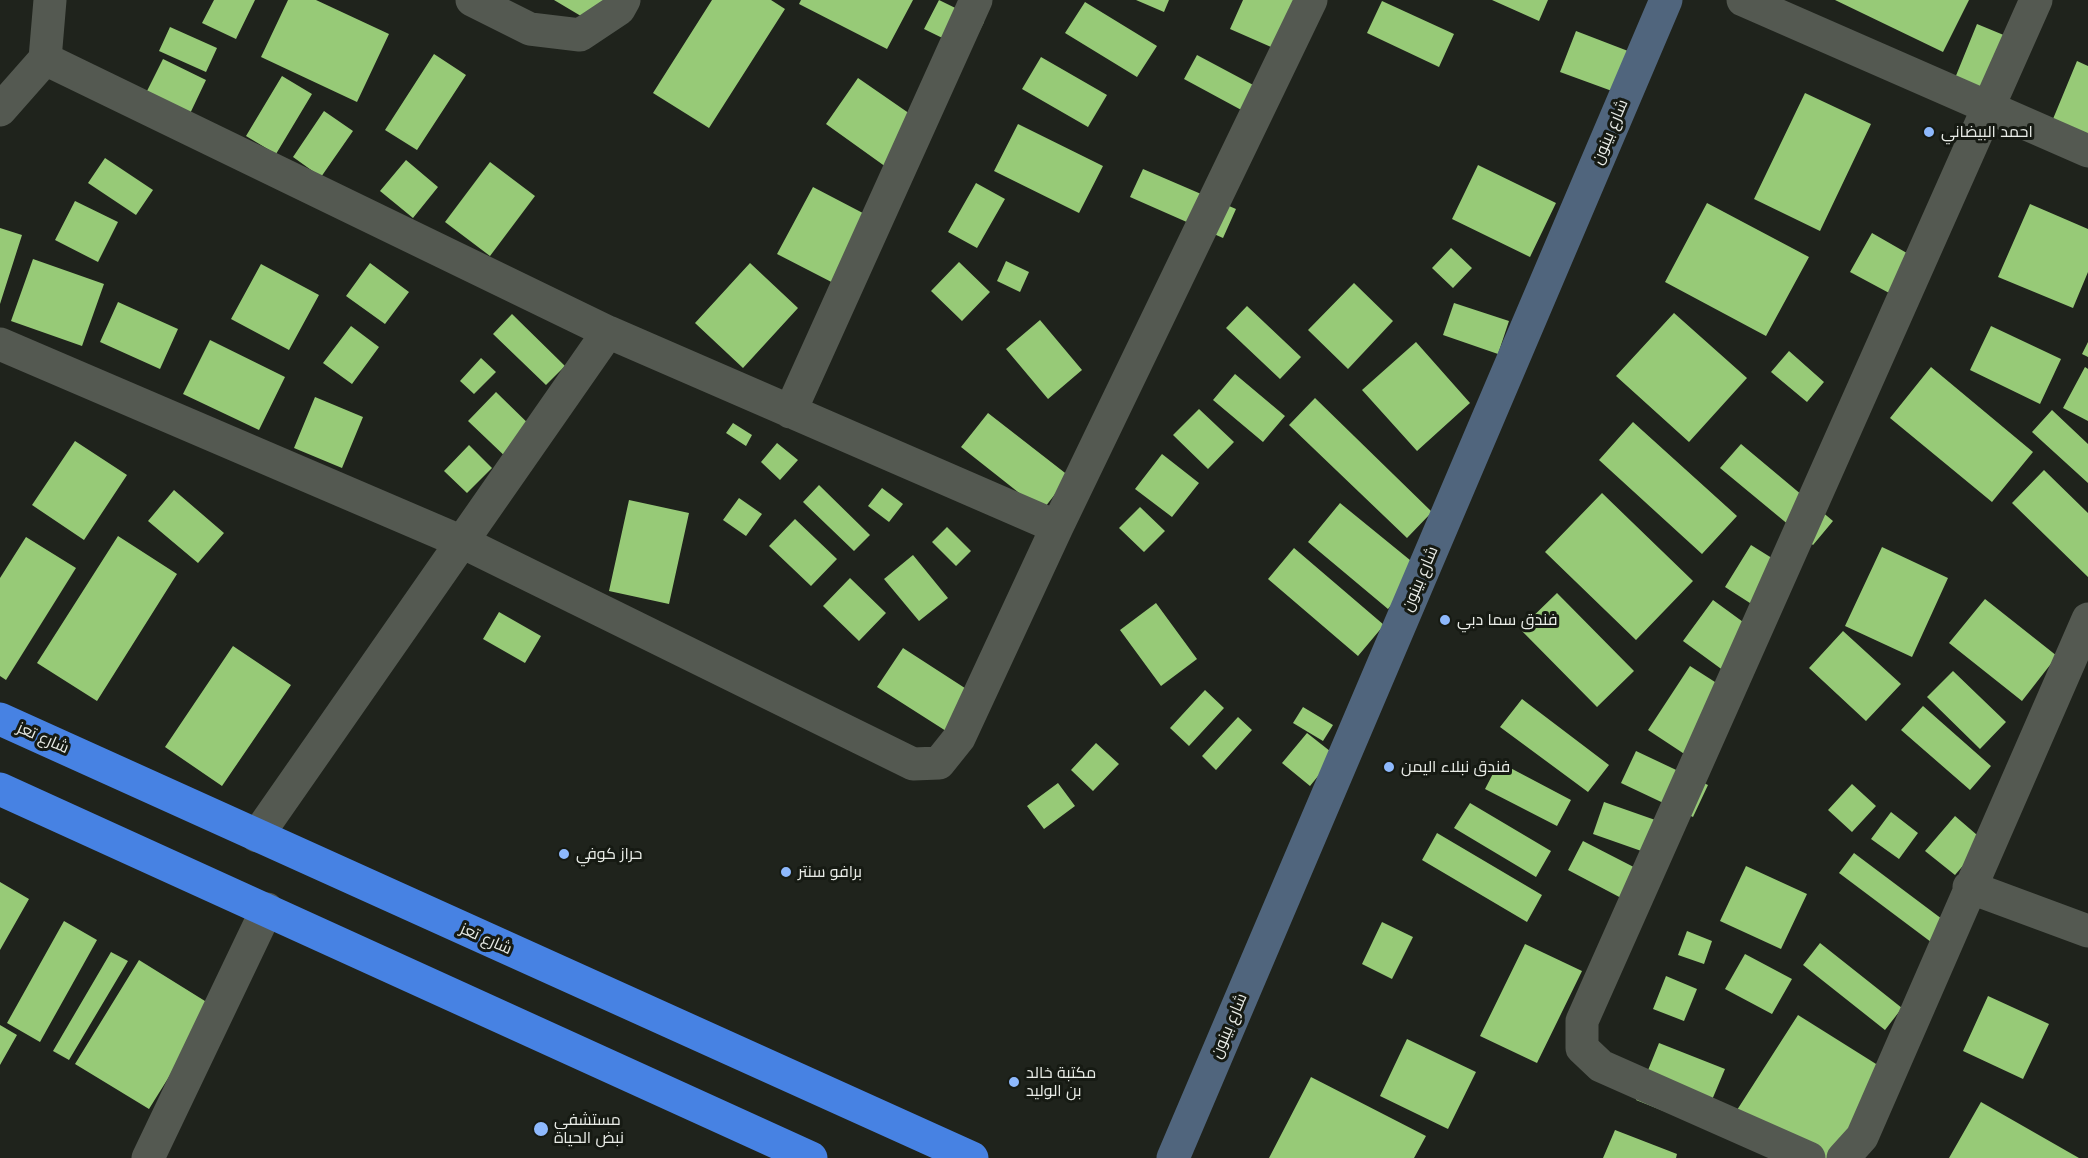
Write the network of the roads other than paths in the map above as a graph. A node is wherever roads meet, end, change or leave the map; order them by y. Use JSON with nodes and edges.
{"nodes":[{"id":1,"x":50,"y":0,"type":"edge"},
{"id":2,"x":472,"y":0,"type":"edge"},
{"id":3,"x":624,"y":0,"type":"edge"},
{"id":4,"x":976,"y":0,"type":"edge"},
{"id":5,"x":1311,"y":0,"type":"edge"},
{"id":6,"x":1666,"y":0,"type":"edge"},
{"id":7,"x":1743,"y":0,"type":"edge"},
{"id":8,"x":2036,"y":0,"type":"edge"},
{"id":9,"x":45,"y":59,"type":"junction"},
{"id":10,"x":1988,"y":108,"type":"junction"},
{"id":11,"x":0,"y":110,"type":"edge"},
{"id":12,"x":2088,"y":151,"type":"edge"},
{"id":13,"x":608,"y":332,"type":"junction"},
{"id":14,"x":0,"y":344,"type":"edge"},
{"id":15,"x":790,"y":412,"type":"junction"},
{"id":16,"x":1057,"y":527,"type":"junction"},
{"id":17,"x":462,"y":542,"type":"junction"},
{"id":18,"x":2088,"y":619,"type":"edge"},
{"id":19,"x":0,"y":719,"type":"edge"},
{"id":20,"x":0,"y":789,"type":"edge"},
{"id":21,"x":257,"y":836,"type":"junction"},
{"id":22,"x":1969,"y":887,"type":"junction"},
{"id":23,"x":267,"y":909,"type":"junction"},
{"id":24,"x":2088,"y":932,"type":"edge"},
{"id":25,"x":148,"y":1158,"type":"edge"},
{"id":26,"x":811,"y":1158,"type":"edge"},
{"id":27,"x":972,"y":1158,"type":"edge"},
{"id":28,"x":1173,"y":1158,"type":"edge"},
{"id":29,"x":1809,"y":1158,"type":"edge"},
{"id":30,"x":1843,"y":1158,"type":"edge"}],
"edges":[{"from":1,"to":9,"type":"street"},
{"from":2,"to":3,"type":"street"},
{"from":4,"to":15,"type":"street"},
{"from":5,"to":16,"type":"street"},
{"from":6,"to":28,"type":"street","name":"شارع بينون"},
{"from":7,"to":10,"type":"street"},
{"from":8,"to":10,"type":"street"},
{"from":9,"to":11,"type":"street"},
{"from":9,"to":13,"type":"street"},
{"from":10,"to":12,"type":"street"},
{"from":10,"to":29,"type":"street"},
{"from":13,"to":15,"type":"street"},
{"from":13,"to":17,"type":"street"},
{"from":14,"to":17,"type":"street"},
{"from":15,"to":16,"type":"street"},
{"from":16,"to":17,"type":"street"},
{"from":17,"to":21,"type":"street"},
{"from":18,"to":22,"type":"street"},
{"from":19,"to":21,"type":"highway","name":"شارع تعز"},
{"from":20,"to":23,"type":"highway"},
{"from":21,"to":27,"type":"highway","name":"شارع تعز"},
{"from":22,"to":24,"type":"street"},
{"from":22,"to":30,"type":"street"},
{"from":23,"to":25,"type":"street"},
{"from":23,"to":26,"type":"highway"}]}
